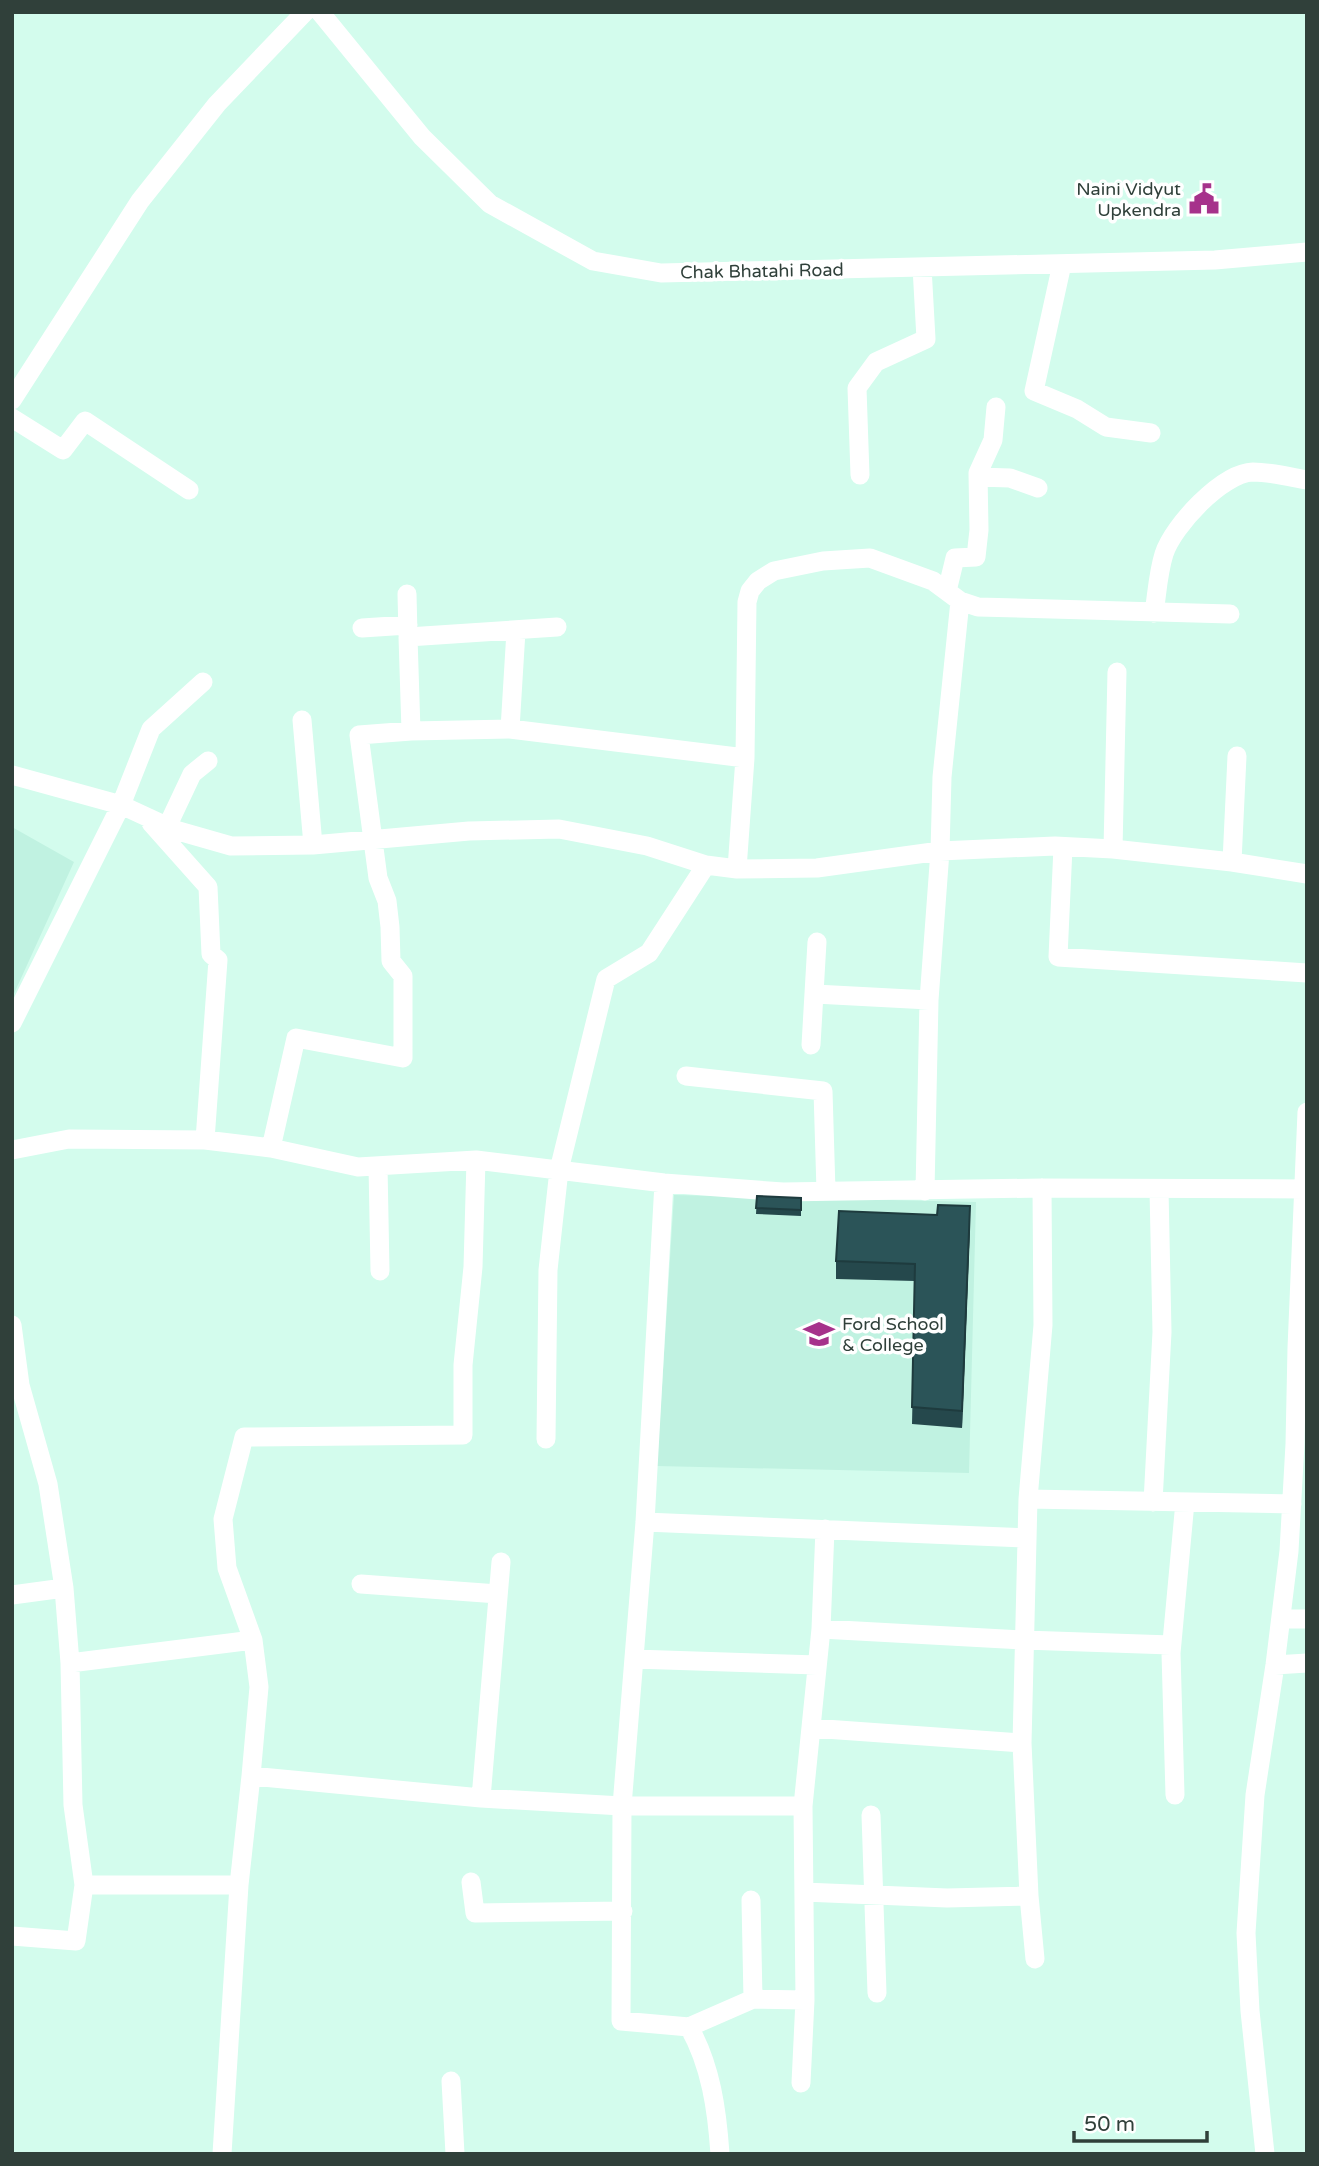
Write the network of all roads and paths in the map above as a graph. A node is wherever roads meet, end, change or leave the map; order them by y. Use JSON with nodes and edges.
{"nodes":[{"id":1,"x":305,"y":12,"type":"edge"},
{"id":2,"x":320,"y":12,"type":"edge"},
{"id":3,"x":1307,"y":252,"type":"edge"},
{"id":4,"x":1062,"y":264,"type":"junction"},
{"id":5,"x":922,"y":267,"type":"junction"},
{"id":6,"x":12,"y":400,"type":"edge"},
{"id":7,"x":996,"y":407,"type":"dead end"},
{"id":8,"x":12,"y":418,"type":"edge"},
{"id":9,"x":1151,"y":433,"type":"dead end"},
{"id":10,"x":860,"y":475,"type":"dead end"},
{"id":11,"x":978,"y":477,"type":"junction"},
{"id":12,"x":1307,"y":480,"type":"edge"},
{"id":13,"x":1038,"y":488,"type":"dead end"},
{"id":14,"x":189,"y":490,"type":"dead end"},
{"id":15,"x":407,"y":594,"type":"dead end"},
{"id":16,"x":954,"y":596,"type":"junction"},
{"id":17,"x":1154,"y":613,"type":"junction"},
{"id":18,"x":1230,"y":614,"type":"dead end"},
{"id":19,"x":557,"y":627,"type":"dead end"},
{"id":20,"x":362,"y":628,"type":"dead end"},
{"id":21,"x":408,"y":631,"type":"junction"},
{"id":22,"x":516,"y":631,"type":"junction"},
{"id":23,"x":1117,"y":672,"type":"dead end"},
{"id":24,"x":203,"y":682,"type":"dead end"},
{"id":25,"x":302,"y":720,"type":"dead end"},
{"id":26,"x":510,"y":729,"type":"junction"},
{"id":27,"x":411,"y":731,"type":"junction"},
{"id":28,"x":1237,"y":756,"type":"dead end"},
{"id":29,"x":745,"y":758,"type":"junction"},
{"id":30,"x":208,"y":761,"type":"dead end"},
{"id":31,"x":12,"y":775,"type":"edge"},
{"id":32,"x":121,"y":805,"type":"junction"},
{"id":33,"x":145,"y":817,"type":"junction"},
{"id":34,"x":167,"y":827,"type":"junction"},
{"id":35,"x":373,"y":839,"type":"junction"},
{"id":36,"x":313,"y":845,"type":"junction"},
{"id":37,"x":1063,"y":846,"type":"junction"},
{"id":38,"x":1113,"y":849,"type":"junction"},
{"id":39,"x":940,"y":851,"type":"junction"},
{"id":40,"x":1232,"y":862,"type":"junction"},
{"id":41,"x":706,"y":865,"type":"junction"},
{"id":42,"x":737,"y":869,"type":"junction"},
{"id":43,"x":1307,"y":874,"type":"edge"},
{"id":44,"x":817,"y":942,"type":"dead end"},
{"id":45,"x":1307,"y":973,"type":"edge"},
{"id":46,"x":815,"y":994,"type":"junction"},
{"id":47,"x":929,"y":1000,"type":"junction"},
{"id":48,"x":12,"y":1023,"type":"edge"},
{"id":49,"x":811,"y":1045,"type":"dead end"},
{"id":50,"x":686,"y":1076,"type":"dead end"},
{"id":51,"x":1307,"y":1112,"type":"edge"},
{"id":52,"x":205,"y":1140,"type":"junction"},
{"id":53,"x":271,"y":1148,"type":"junction"},
{"id":54,"x":12,"y":1150,"type":"edge"},
{"id":55,"x":476,"y":1160,"type":"junction"},
{"id":56,"x":378,"y":1166,"type":"junction"},
{"id":57,"x":559,"y":1170,"type":"junction"},
{"id":58,"x":664,"y":1183,"type":"junction"},
{"id":59,"x":1042,"y":1188,"type":"junction"},
{"id":60,"x":1159,"y":1189,"type":"junction"},
{"id":61,"x":1305,"y":1189,"type":"edge"},
{"id":62,"x":827,"y":1191,"type":"junction"},
{"id":63,"x":925,"y":1191,"type":"junction"},
{"id":64,"x":380,"y":1271,"type":"dead end"},
{"id":65,"x":12,"y":1325,"type":"edge"},
{"id":66,"x":1302,"y":1348,"type":"edge"},
{"id":67,"x":546,"y":1439,"type":"dead end"},
{"id":68,"x":1301,"y":1444,"type":"edge"},
{"id":69,"x":1028,"y":1499,"type":"junction"},
{"id":70,"x":1153,"y":1502,"type":"junction"},
{"id":71,"x":1185,"y":1502,"type":"junction"},
{"id":72,"x":1292,"y":1504,"type":"junction"},
{"id":73,"x":645,"y":1522,"type":"junction"},
{"id":74,"x":825,"y":1529,"type":"junction"},
{"id":75,"x":1027,"y":1538,"type":"junction"},
{"id":76,"x":1298,"y":1552,"type":"edge"},
{"id":77,"x":501,"y":1562,"type":"dead end"},
{"id":78,"x":361,"y":1584,"type":"dead end"},
{"id":79,"x":64,"y":1588,"type":"junction"},
{"id":80,"x":498,"y":1594,"type":"junction"},
{"id":81,"x":12,"y":1595,"type":"edge"},
{"id":82,"x":1281,"y":1619,"type":"junction"},
{"id":83,"x":1307,"y":1619,"type":"edge"},
{"id":84,"x":821,"y":1629,"type":"junction"},
{"id":85,"x":253,"y":1640,"type":"junction"},
{"id":86,"x":1024,"y":1640,"type":"junction"},
{"id":87,"x":1171,"y":1645,"type":"junction"},
{"id":88,"x":634,"y":1659,"type":"junction"},
{"id":89,"x":70,"y":1663,"type":"junction"},
{"id":90,"x":1307,"y":1663,"type":"edge"},
{"id":91,"x":817,"y":1665,"type":"junction"},
{"id":92,"x":1275,"y":1665,"type":"junction"},
{"id":93,"x":811,"y":1728,"type":"junction"},
{"id":94,"x":1022,"y":1743,"type":"junction"},
{"id":95,"x":250,"y":1776,"type":"junction"},
{"id":96,"x":1175,"y":1795,"type":"dead end"},
{"id":97,"x":481,"y":1798,"type":"junction"},
{"id":98,"x":622,"y":1806,"type":"junction"},
{"id":99,"x":803,"y":1807,"type":"junction"},
{"id":100,"x":871,"y":1815,"type":"dead end"},
{"id":101,"x":471,"y":1882,"type":"dead end"},
{"id":102,"x":83,"y":1885,"type":"junction"},
{"id":103,"x":239,"y":1885,"type":"junction"},
{"id":104,"x":804,"y":1892,"type":"junction"},
{"id":105,"x":873,"y":1895,"type":"junction"},
{"id":106,"x":1029,"y":1896,"type":"junction"},
{"id":107,"x":751,"y":1900,"type":"dead end"},
{"id":108,"x":623,"y":1910,"type":"junction"},
{"id":109,"x":12,"y":1936,"type":"edge"},
{"id":110,"x":1035,"y":1959,"type":"dead end"},
{"id":111,"x":877,"y":1993,"type":"dead end"},
{"id":112,"x":752,"y":1999,"type":"junction"},
{"id":113,"x":805,"y":2000,"type":"junction"},
{"id":114,"x":689,"y":2027,"type":"junction"},
{"id":115,"x":451,"y":2081,"type":"dead end"},
{"id":116,"x":801,"y":2083,"type":"dead end"},
{"id":117,"x":222,"y":2154,"type":"edge"},
{"id":118,"x":456,"y":2154,"type":"edge"},
{"id":119,"x":720,"y":2154,"type":"edge"},
{"id":120,"x":1265,"y":2154,"type":"edge"}],
"edges":[{"from":1,"to":6,"type":"street"},
{"from":2,"to":5,"type":"street","name":"Chak Bhatahi Road"},
{"from":3,"to":4,"type":"street","name":"Chak Bhatahi Road"},
{"from":4,"to":5,"type":"street","name":"Chak Bhatahi Road"},
{"from":4,"to":9,"type":"street"},
{"from":5,"to":10,"type":"street"},
{"from":7,"to":11,"type":"street"},
{"from":8,"to":14,"type":"street"},
{"from":11,"to":13,"type":"street"},
{"from":11,"to":16,"type":"street"},
{"from":12,"to":17,"type":"street"},
{"from":15,"to":21,"type":"street"},
{"from":16,"to":17,"type":"street"},
{"from":16,"to":29,"type":"street"},
{"from":16,"to":39,"type":"street"},
{"from":17,"to":18,"type":"street"},
{"from":19,"to":22,"type":"street"},
{"from":20,"to":21,"type":"street"},
{"from":21,"to":22,"type":"street"},
{"from":21,"to":27,"type":"street"},
{"from":22,"to":26,"type":"street"},
{"from":23,"to":38,"type":"street"},
{"from":24,"to":32,"type":"street"},
{"from":25,"to":36,"type":"street"},
{"from":26,"to":27,"type":"street"},
{"from":26,"to":29,"type":"street"},
{"from":27,"to":35,"type":"street"},
{"from":28,"to":40,"type":"street"},
{"from":29,"to":42,"type":"street"},
{"from":30,"to":34,"type":"street"},
{"from":31,"to":32,"type":"street"},
{"from":32,"to":33,"type":"street"},
{"from":32,"to":48,"type":"street"},
{"from":33,"to":34,"type":"street"},
{"from":33,"to":52,"type":"street"},
{"from":34,"to":36,"type":"street"},
{"from":35,"to":36,"type":"street"},
{"from":35,"to":41,"type":"street"},
{"from":35,"to":53,"type":"street"},
{"from":37,"to":38,"type":"street"},
{"from":37,"to":39,"type":"street"},
{"from":37,"to":45,"type":"street"},
{"from":38,"to":40,"type":"street"},
{"from":39,"to":42,"type":"street"},
{"from":39,"to":47,"type":"street"},
{"from":40,"to":43,"type":"street"},
{"from":41,"to":42,"type":"street"},
{"from":41,"to":57,"type":"street"},
{"from":44,"to":46,"type":"street"},
{"from":46,"to":47,"type":"street"},
{"from":46,"to":49,"type":"street"},
{"from":47,"to":63,"type":"street"},
{"from":50,"to":62,"type":"street"},
{"from":51,"to":61,"type":"street"},
{"from":52,"to":53,"type":"street"},
{"from":52,"to":54,"type":"street"},
{"from":53,"to":56,"type":"street"},
{"from":55,"to":56,"type":"street"},
{"from":55,"to":57,"type":"street"},
{"from":55,"to":85,"type":"street"},
{"from":56,"to":64,"type":"street"},
{"from":57,"to":58,"type":"street"},
{"from":57,"to":67,"type":"street"},
{"from":58,"to":62,"type":"street"},
{"from":58,"to":73,"type":"street"},
{"from":59,"to":60,"type":"street"},
{"from":59,"to":63,"type":"street"},
{"from":59,"to":69,"type":"street"},
{"from":60,"to":61,"type":"street"},
{"from":60,"to":70,"type":"street"},
{"from":61,"to":66,"type":"street"},
{"from":62,"to":63,"type":"street"},
{"from":65,"to":79,"type":"street"},
{"from":66,"to":68,"type":"street"},
{"from":68,"to":72,"type":"street"},
{"from":69,"to":70,"type":"street"},
{"from":69,"to":75,"type":"street"},
{"from":70,"to":71,"type":"street"},
{"from":71,"to":72,"type":"street"},
{"from":71,"to":87,"type":"street"},
{"from":72,"to":76,"type":"street"},
{"from":73,"to":74,"type":"street"},
{"from":73,"to":88,"type":"street"},
{"from":74,"to":75,"type":"street"},
{"from":74,"to":84,"type":"street"},
{"from":75,"to":86,"type":"street"},
{"from":76,"to":82,"type":"street"},
{"from":77,"to":80,"type":"street"},
{"from":78,"to":80,"type":"street"},
{"from":79,"to":81,"type":"street"},
{"from":79,"to":89,"type":"street"},
{"from":80,"to":97,"type":"street"},
{"from":82,"to":83,"type":"street"},
{"from":82,"to":92,"type":"street"},
{"from":84,"to":86,"type":"street"},
{"from":84,"to":91,"type":"street"},
{"from":85,"to":89,"type":"street"},
{"from":85,"to":95,"type":"street"},
{"from":86,"to":87,"type":"street"},
{"from":86,"to":94,"type":"street"},
{"from":87,"to":96,"type":"street"},
{"from":88,"to":91,"type":"street"},
{"from":88,"to":98,"type":"street"},
{"from":89,"to":102,"type":"street"},
{"from":90,"to":92,"type":"street"},
{"from":91,"to":93,"type":"street"},
{"from":92,"to":120,"type":"street"},
{"from":93,"to":94,"type":"street"},
{"from":93,"to":99,"type":"street"},
{"from":94,"to":106,"type":"street"},
{"from":95,"to":97,"type":"street"},
{"from":95,"to":103,"type":"street"},
{"from":97,"to":98,"type":"street"},
{"from":98,"to":99,"type":"street"},
{"from":98,"to":108,"type":"street"},
{"from":99,"to":104,"type":"street"},
{"from":100,"to":105,"type":"street"},
{"from":101,"to":108,"type":"street"},
{"from":102,"to":103,"type":"street"},
{"from":102,"to":109,"type":"street"},
{"from":103,"to":117,"type":"street"},
{"from":104,"to":105,"type":"street"},
{"from":104,"to":113,"type":"street"},
{"from":105,"to":106,"type":"street"},
{"from":105,"to":111,"type":"street"},
{"from":106,"to":110,"type":"street"},
{"from":107,"to":112,"type":"street"},
{"from":108,"to":114,"type":"street"},
{"from":112,"to":113,"type":"street"},
{"from":112,"to":114,"type":"street"},
{"from":113,"to":116,"type":"street"},
{"from":114,"to":119,"type":"street"},
{"from":115,"to":118,"type":"street"}]}
